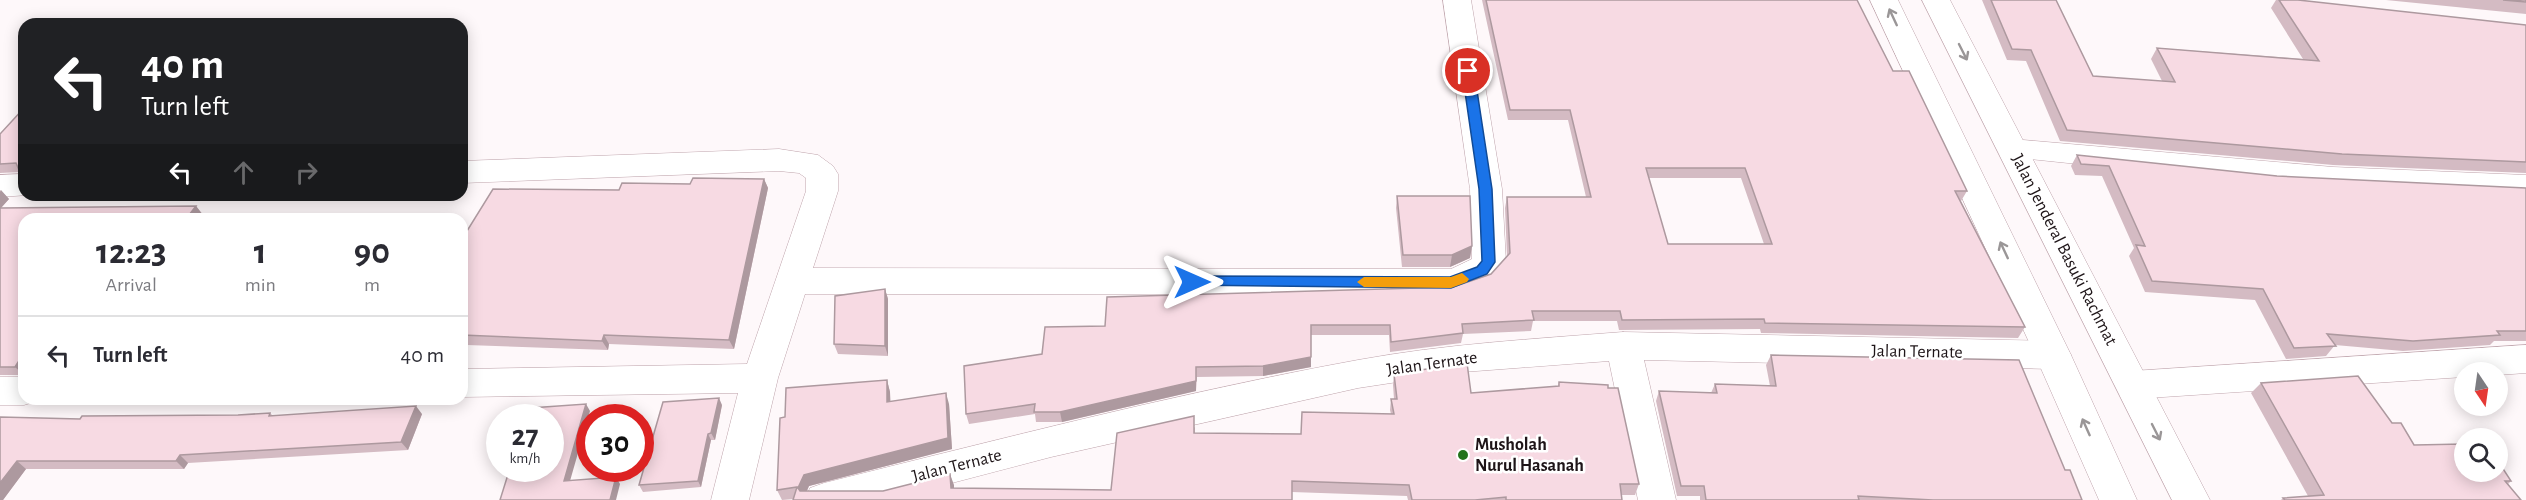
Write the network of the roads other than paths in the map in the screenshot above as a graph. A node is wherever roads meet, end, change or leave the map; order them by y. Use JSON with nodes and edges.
{"nodes":[{"id":1,"x":1457,"y":0,"type":"edge"},
{"id":2,"x":1884,"y":0,"type":"edge"},
{"id":3,"x":1936,"y":0,"type":"edge"},
{"id":4,"x":2012,"y":149,"type":"junction"},
{"id":5,"x":468,"y":172,"type":"edge"},
{"id":6,"x":18,"y":185,"type":"edge"},
{"id":7,"x":0,"y":186,"type":"edge"},
{"id":8,"x":2526,"y":186,"type":"edge"},
{"id":9,"x":792,"y":281,"type":"junction"},
{"id":10,"x":1623,"y":346,"type":"junction"},
{"id":11,"x":2053,"y":354,"type":"junction"},
{"id":12,"x":2526,"y":359,"type":"edge"},
{"id":13,"x":760,"y":378,"type":"junction"},
{"id":14,"x":468,"y":383,"type":"edge"},
{"id":15,"x":2133,"y":385,"type":"junction"},
{"id":16,"x":0,"y":391,"type":"edge"},
{"id":17,"x":18,"y":391,"type":"edge"},
{"id":18,"x":730,"y":500,"type":"edge"},
{"id":19,"x":824,"y":500,"type":"edge"},
{"id":20,"x":1657,"y":500,"type":"edge"},
{"id":21,"x":2118,"y":500,"type":"edge"},
{"id":22,"x":2191,"y":500,"type":"edge"}],
"edges":[{"from":1,"to":9,"type":"street"},
{"from":11,"to":2,"type":"street","one_way":true},
{"from":3,"to":4,"type":"street","name":"Jalan Jenderal Basuki Rachmat","one_way":true},
{"from":4,"to":8,"type":"street"},
{"from":4,"to":15,"type":"street","name":"Jalan Jenderal Basuki Rachmat"},
{"from":5,"to":9,"type":"street"},
{"from":6,"to":7,"type":"street"},
{"from":9,"to":13,"type":"street"},
{"from":10,"to":11,"type":"street","name":"Jalan Ternate"},
{"from":10,"to":19,"type":"street","name":"Jalan Ternate"},
{"from":10,"to":20,"type":"street"},
{"from":21,"to":11,"type":"street","one_way":true},
{"from":12,"to":15,"type":"street"},
{"from":13,"to":14,"type":"street"},
{"from":13,"to":18,"type":"street"},
{"from":15,"to":22,"type":"street","name":"Jalan Jenderal Basuki Rachmat","one_way":true},
{"from":16,"to":17,"type":"street"}]}
